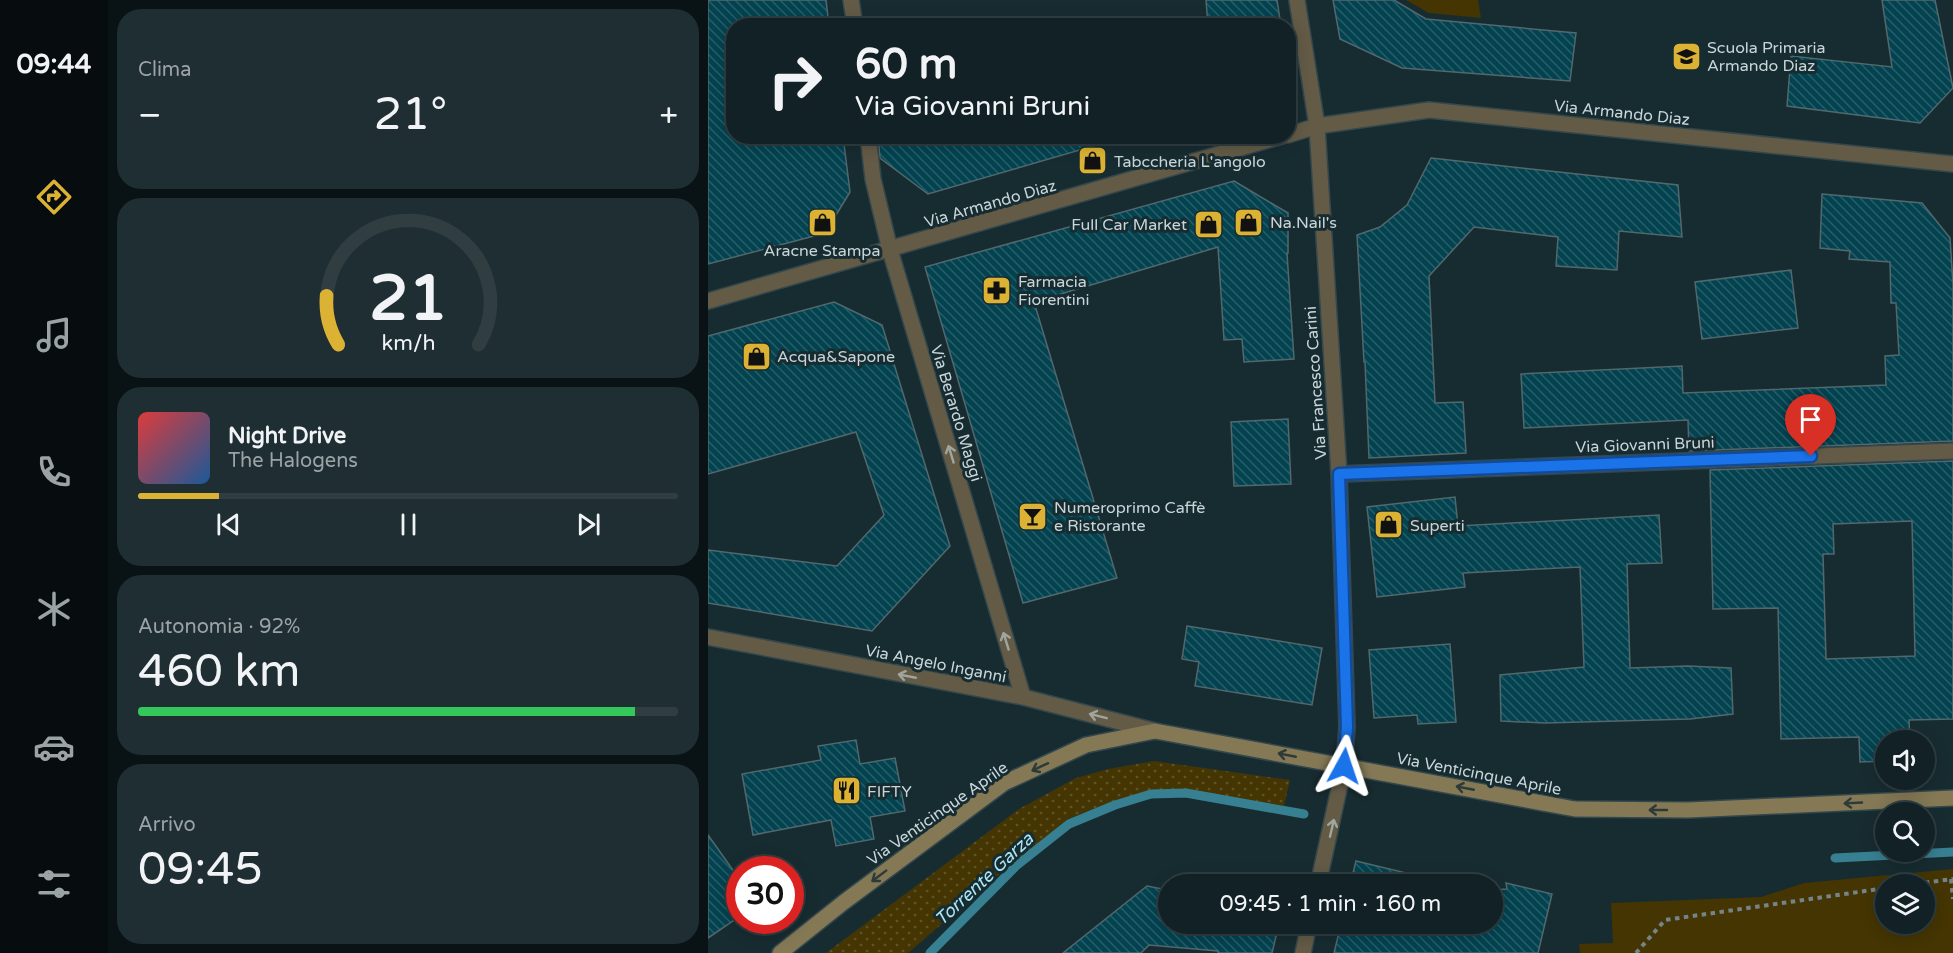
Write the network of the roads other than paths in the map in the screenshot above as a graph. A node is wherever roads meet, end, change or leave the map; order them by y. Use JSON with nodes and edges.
{"nodes":[{"id":1,"x":851,"y":0,"type":"edge"},
{"id":2,"x":1297,"y":0,"type":"edge"},
{"id":3,"x":854,"y":18,"type":"edge"},
{"id":4,"x":1317,"y":126,"type":"junction"},
{"id":5,"x":1296,"y":133,"type":"edge"},
{"id":6,"x":869,"y":144,"type":"edge"},
{"id":7,"x":1254,"y":144,"type":"edge"},
{"id":8,"x":1953,"y":164,"type":"edge"},
{"id":9,"x":890,"y":250,"type":"junction"},
{"id":10,"x":708,"y":301,"type":"edge"},
{"id":11,"x":1953,"y":451,"type":"edge"},
{"id":12,"x":1339,"y":474,"type":"junction"},
{"id":13,"x":708,"y":637,"type":"edge"},
{"id":14,"x":1023,"y":697,"type":"junction"},
{"id":15,"x":1155,"y":731,"type":"junction"},
{"id":16,"x":1344,"y":766,"type":"junction"},
{"id":17,"x":1953,"y":798,"type":"edge"},
{"id":18,"x":1320,"y":874,"type":"edge"},
{"id":19,"x":1307,"y":934,"type":"edge"},
{"id":20,"x":780,"y":953,"type":"edge"},
{"id":21,"x":1303,"y":953,"type":"edge"}],
"edges":[{"from":1,"to":3,"type":"street"},
{"from":2,"to":4,"type":"street","name":"Via Francesco Carini"},
{"from":4,"to":5,"type":"street","name":"Via Armando Diaz"},
{"from":4,"to":8,"type":"street","name":"Via Armando Diaz"},
{"from":4,"to":12,"type":"street","name":"Via Francesco Carini"},
{"from":6,"to":9,"type":"street","name":"Via Berardo Maggi"},
{"from":7,"to":9,"type":"street","name":"Via Armando Diaz"},
{"from":9,"to":10,"type":"street","name":"Via Armando Diaz"},
{"from":14,"to":9,"type":"street","name":"Via Berardo Maggi","one_way":true},
{"from":11,"to":12,"type":"street","name":"Via Giovanni Bruni"},
{"from":12,"to":16,"type":"street","name":"Via Francesco Carini"},
{"from":14,"to":13,"type":"street","name":"Via Angelo Inganni","one_way":true},
{"from":15,"to":14,"type":"street","name":"Via Angelo Inganni","one_way":true},
{"from":16,"to":15,"type":"main road","name":"Via Venticinque Aprile","one_way":true},
{"from":15,"to":20,"type":"main road","name":"Via Venticinque Aprile","one_way":true},
{"from":17,"to":16,"type":"main road","name":"Via Venticinque Aprile","one_way":true},
{"from":18,"to":16,"type":"street","name":"Via Francesco Carini","one_way":true},
{"from":19,"to":21,"type":"street"}]}
